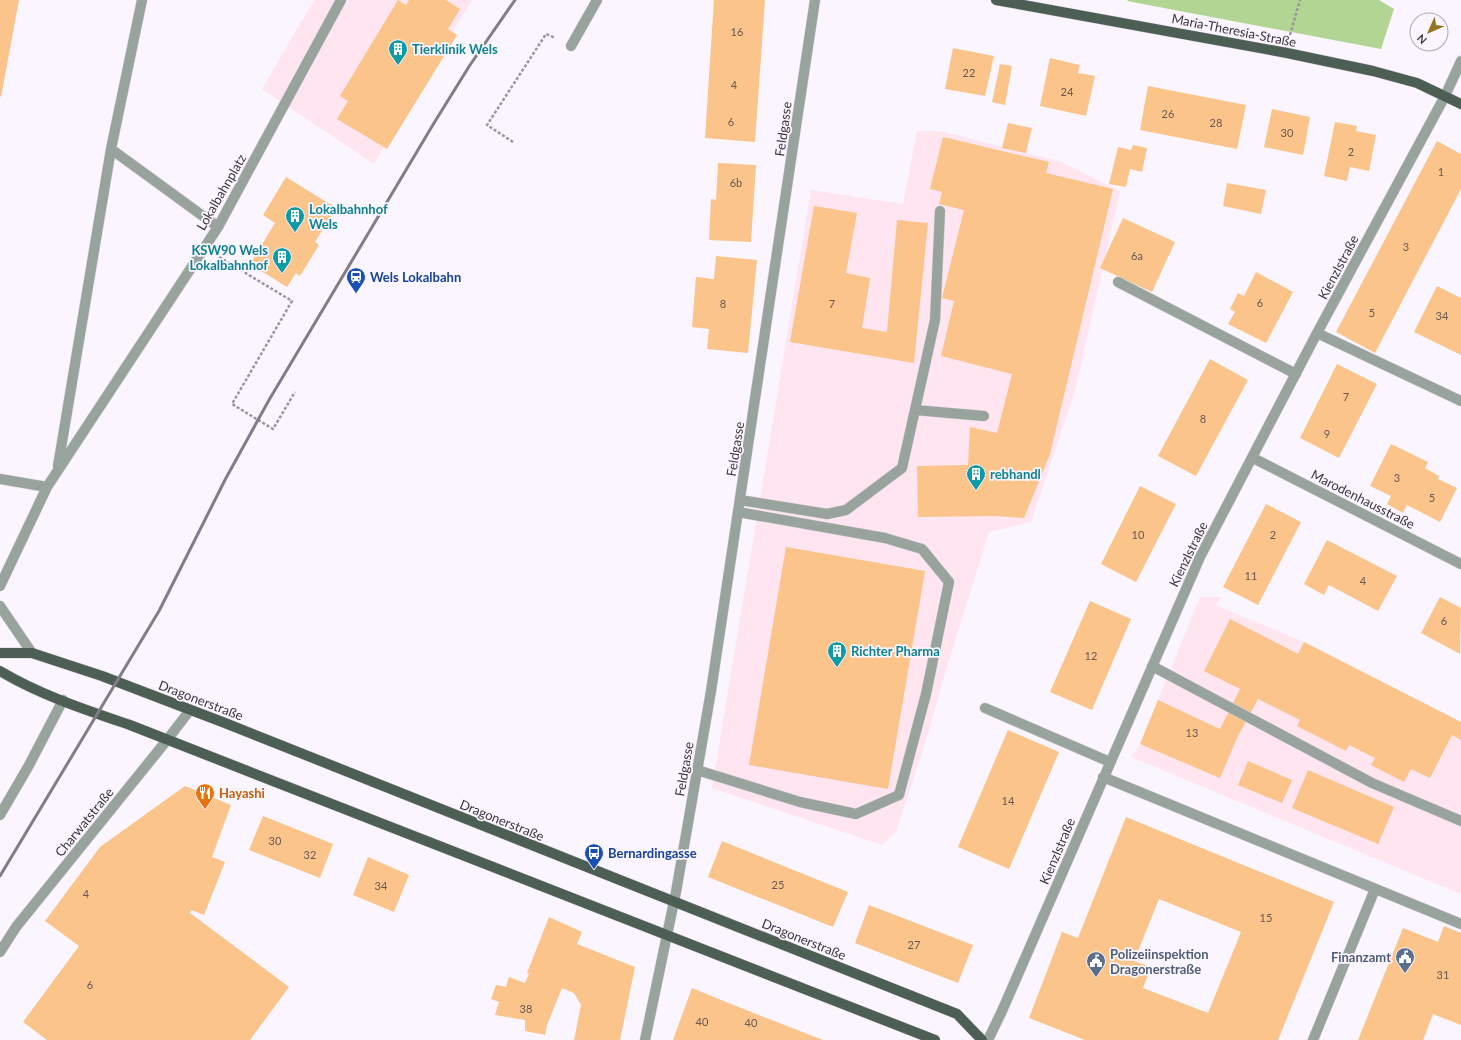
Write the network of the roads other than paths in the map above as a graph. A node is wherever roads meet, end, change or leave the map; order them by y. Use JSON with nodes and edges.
{"nodes":[{"id":1,"x":142,"y":0,"type":"edge"},
{"id":2,"x":341,"y":0,"type":"edge"},
{"id":3,"x":597,"y":0,"type":"edge"},
{"id":4,"x":815,"y":0,"type":"edge"},
{"id":5,"x":996,"y":0,"type":"edge"},
{"id":6,"x":571,"y":46,"type":"road end"},
{"id":7,"x":1461,"y":61,"type":"edge"},
{"id":8,"x":1445,"y":96,"type":"junction"},
{"id":9,"x":1461,"y":104,"type":"edge"},
{"id":10,"x":111,"y":149,"type":"junction"},
{"id":11,"x":940,"y":211,"type":"dead end"},
{"id":12,"x":218,"y":227,"type":"junction"},
{"id":13,"x":1118,"y":282,"type":"dead end"},
{"id":14,"x":1317,"y":333,"type":"junction"},
{"id":15,"x":1296,"y":374,"type":"junction"},
{"id":16,"x":1461,"y":400,"type":"edge"},
{"id":17,"x":915,"y":410,"type":"junction"},
{"id":18,"x":984,"y":416,"type":"dead end"},
{"id":19,"x":1253,"y":458,"type":"junction"},
{"id":20,"x":58,"y":470,"type":"junction"},
{"id":21,"x":0,"y":479,"type":"edge"},
{"id":22,"x":48,"y":487,"type":"junction"},
{"id":23,"x":740,"y":500,"type":"junction"},
{"id":24,"x":738,"y":512,"type":"junction"},
{"id":25,"x":1461,"y":564,"type":"edge"},
{"id":26,"x":0,"y":586,"type":"edge"},
{"id":27,"x":0,"y":606,"type":"edge"},
{"id":28,"x":0,"y":652,"type":"edge"},
{"id":29,"x":32,"y":654,"type":"junction"},
{"id":30,"x":1152,"y":666,"type":"junction"},
{"id":31,"x":0,"y":671,"type":"edge"},
{"id":32,"x":63,"y":700,"type":"junction"},
{"id":33,"x":985,"y":708,"type":"dead end"},
{"id":34,"x":190,"y":710,"type":"junction"},
{"id":35,"x":168,"y":740,"type":"junction"},
{"id":36,"x":1110,"y":762,"type":"junction"},
{"id":37,"x":697,"y":770,"type":"junction"},
{"id":38,"x":1103,"y":777,"type":"junction"},
{"id":39,"x":0,"y":815,"type":"edge"},
{"id":40,"x":1461,"y":821,"type":"edge"},
{"id":41,"x":1375,"y":889,"type":"junction"},
{"id":42,"x":674,"y":901,"type":"junction"},
{"id":43,"x":1461,"y":924,"type":"edge"},
{"id":44,"x":667,"y":935,"type":"junction"},
{"id":45,"x":0,"y":952,"type":"edge"},
{"id":46,"x":645,"y":1040,"type":"edge"},
{"id":47,"x":936,"y":1040,"type":"edge"},
{"id":48,"x":982,"y":1040,"type":"edge"},
{"id":49,"x":988,"y":1040,"type":"edge"},
{"id":50,"x":1313,"y":1040,"type":"edge"}],
"edges":[{"from":1,"to":10,"type":"street","name":"Lokalbahnplatz"},
{"from":2,"to":12,"type":"street","name":"Lokalbahnplatz"},
{"from":3,"to":6,"type":"street"},
{"from":4,"to":23,"type":"street","name":"Feldgasse"},
{"from":5,"to":8,"type":"main road","name":"Maria-Theresia-Straße"},
{"from":7,"to":8,"type":"street","name":"Kienzlstraße"},
{"from":8,"to":9,"type":"main road","name":"Maria-Theresia-Straße"},
{"from":8,"to":14,"type":"street","name":"Kienzlstraße"},
{"from":10,"to":12,"type":"street"},
{"from":10,"to":20,"type":"street","name":"Lokalbahnplatz"},
{"from":11,"to":17,"type":"street"},
{"from":12,"to":20,"type":"street","name":"Lokalbahnplatz"},
{"from":13,"to":15,"type":"street"},
{"from":14,"to":15,"type":"street","name":"Kienzlstraße"},
{"from":14,"to":16,"type":"street"},
{"from":15,"to":19,"type":"street","name":"Kienzlstraße"},
{"from":17,"to":18,"type":"street"},
{"from":17,"to":23,"type":"street"},
{"from":19,"to":25,"type":"street","name":"Marodenhausstraße"},
{"from":19,"to":30,"type":"street","name":"Kienzlstraße"},
{"from":20,"to":22,"type":"street","name":"Lokalbahnplatz"},
{"from":21,"to":22,"type":"street"},
{"from":22,"to":26,"type":"street","name":"Lokalbahnplatz"},
{"from":23,"to":24,"type":"street","name":"Feldgasse"},
{"from":24,"to":37,"type":"street","name":"Feldgasse"},
{"from":24,"to":37,"type":"street"},
{"from":27,"to":29,"type":"street"},
{"from":28,"to":29,"type":"main road","name":"Dragonerstraße"},
{"from":29,"to":34,"type":"main road","name":"Dragonerstraße"},
{"from":30,"to":36,"type":"street","name":"Kienzlstraße"},
{"from":30,"to":40,"type":"street"},
{"from":31,"to":32,"type":"main road"},
{"from":32,"to":35,"type":"main road"},
{"from":32,"to":39,"type":"street"},
{"from":33,"to":36,"type":"street"},
{"from":34,"to":35,"type":"street","name":"Charwatstraße"},
{"from":34,"to":42,"type":"main road","name":"Dragonerstraße"},
{"from":35,"to":44,"type":"main road"},
{"from":35,"to":45,"type":"street","name":"Charwatstraße"},
{"from":36,"to":38,"type":"street","name":"Kienzlstraße"},
{"from":37,"to":42,"type":"street","name":"Feldgasse"},
{"from":38,"to":41,"type":"street"},
{"from":38,"to":49,"type":"street","name":"Kienzlstraße"},
{"from":41,"to":43,"type":"street"},
{"from":41,"to":50,"type":"street"},
{"from":42,"to":44,"type":"street"},
{"from":42,"to":48,"type":"main road","name":"Dragonerstraße"},
{"from":44,"to":46,"type":"street"},
{"from":44,"to":47,"type":"main road"}]}
